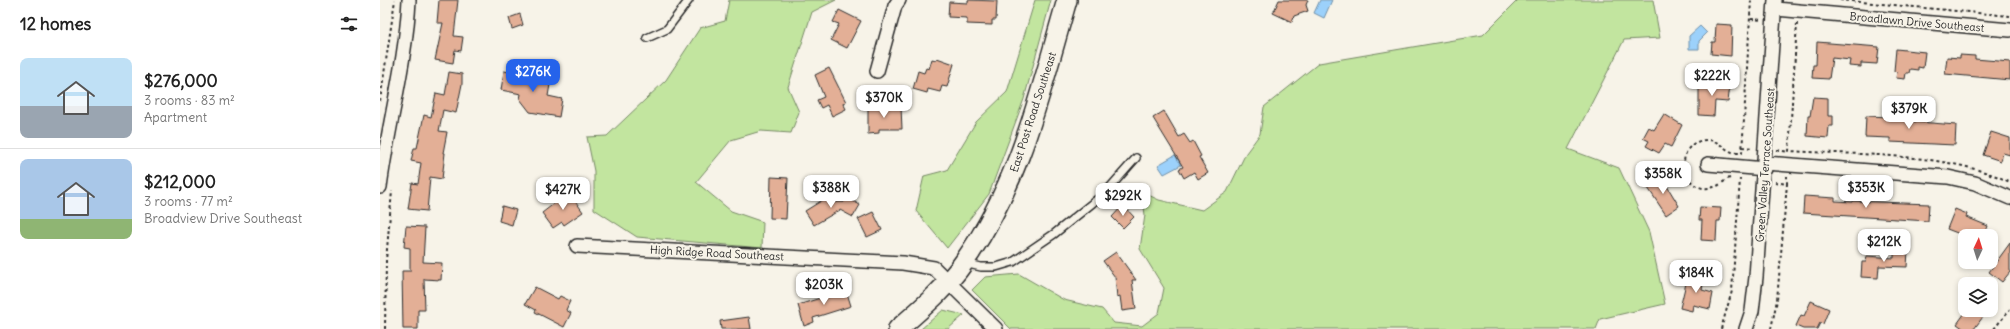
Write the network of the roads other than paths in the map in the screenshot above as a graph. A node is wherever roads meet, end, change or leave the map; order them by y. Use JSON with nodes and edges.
{"nodes":[{"id":1,"x":410,"y":0,"type":"edge"},
{"id":2,"x":689,"y":0,"type":"edge"},
{"id":3,"x":899,"y":0,"type":"edge"},
{"id":4,"x":1067,"y":0,"type":"edge"},
{"id":5,"x":1775,"y":5,"type":"edge"},
{"id":6,"x":2010,"y":30,"type":"edge"},
{"id":7,"x":646,"y":38,"type":"dead end"},
{"id":8,"x":877,"y":71,"type":"dead end"},
{"id":9,"x":1136,"y":158,"type":"dead end"},
{"id":10,"x":1708,"y":164,"type":"dead end"},
{"id":11,"x":1765,"y":166,"type":"junction"},
{"id":12,"x":386,"y":187,"type":"edge"},
{"id":13,"x":2010,"y":198,"type":"edge"},
{"id":14,"x":577,"y":246,"type":"dead end"},
{"id":15,"x":964,"y":263,"type":"junction"},
{"id":16,"x":947,"y":282,"type":"junction"},
{"id":17,"x":898,"y":329,"type":"edge"},
{"id":18,"x":996,"y":329,"type":"edge"},
{"id":19,"x":1746,"y":329,"type":"edge"}],
"edges":[{"from":1,"to":12,"type":"street"},
{"from":2,"to":7,"type":"lane"},
{"from":3,"to":8,"type":"street"},
{"from":4,"to":15,"type":"main road","name":"East Post Road Southeast"},
{"from":5,"to":6,"type":"street","name":"Broadlawn Drive Southeast"},
{"from":5,"to":11,"type":"street","name":"Green Valley Terrace Southeast"},
{"from":9,"to":15,"type":"lane"},
{"from":10,"to":11,"type":"street"},
{"from":11,"to":13,"type":"street"},
{"from":11,"to":19,"type":"street","name":"Green Valley Terrace Southeast"},
{"from":14,"to":16,"type":"street","name":"High Ridge Road Southeast"},
{"from":15,"to":16,"type":"main road","name":"East Post Road Southeast"},
{"from":16,"to":17,"type":"main road","name":"East Post Road Southeast"},
{"from":16,"to":18,"type":"street","name":"High Ridge Road Southeast"}]}
